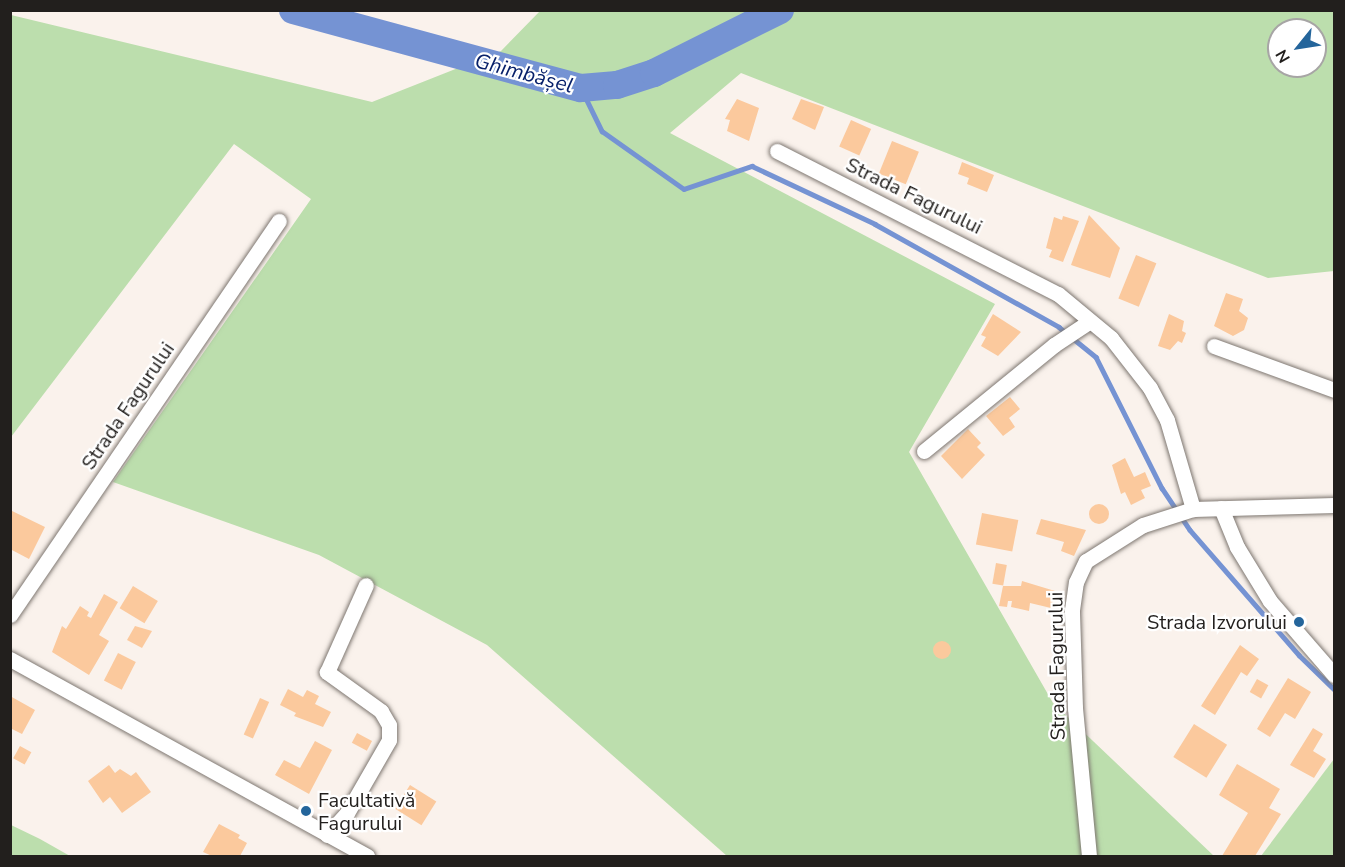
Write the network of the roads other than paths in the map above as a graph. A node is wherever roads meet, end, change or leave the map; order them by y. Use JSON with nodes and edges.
{"nodes":[{"id":1,"x":777,"y":152,"type":"dead end"},
{"id":2,"x":279,"y":221,"type":"dead end"},
{"id":3,"x":1090,"y":321,"type":"junction"},
{"id":4,"x":1214,"y":345,"type":"dead end"},
{"id":5,"x":1335,"y":390,"type":"edge"},
{"id":6,"x":924,"y":451,"type":"dead end"},
{"id":7,"x":1335,"y":505,"type":"edge"},
{"id":8,"x":1221,"y":508,"type":"junction"},
{"id":9,"x":1184,"y":512,"type":"junction"},
{"id":10,"x":366,"y":585,"type":"dead end"},
{"id":11,"x":10,"y":615,"type":"edge"},
{"id":12,"x":10,"y":659,"type":"edge"},
{"id":13,"x":1335,"y":675,"type":"edge"},
{"id":14,"x":327,"y":835,"type":"junction"},
{"id":15,"x":367,"y":856,"type":"edge"},
{"id":16,"x":1089,"y":856,"type":"edge"}],
"edges":[{"from":1,"to":3,"type":"street","name":"Strada Fagurului"},
{"from":2,"to":11,"type":"street","name":"Strada Fagurului"},
{"from":3,"to":6,"type":"street"},
{"from":3,"to":9,"type":"street","name":"Strada Fagurului"},
{"from":4,"to":5,"type":"street"},
{"from":7,"to":8,"type":"street","name":"Strada Fagurului"},
{"from":8,"to":9,"type":"street","name":"Strada Fagurului"},
{"from":8,"to":13,"type":"street"},
{"from":9,"to":16,"type":"street","name":"Strada Fagurului"},
{"from":10,"to":14,"type":"street"},
{"from":12,"to":14,"type":"street"},
{"from":14,"to":15,"type":"street"}]}
